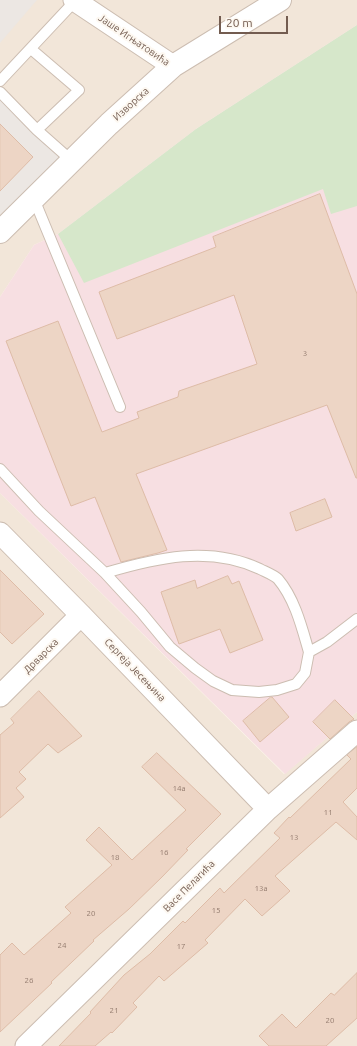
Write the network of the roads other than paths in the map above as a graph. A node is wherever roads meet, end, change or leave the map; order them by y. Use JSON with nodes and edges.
{"nodes":[{"id":1,"x":75,"y":0,"type":"edge"},
{"id":2,"x":280,"y":0,"type":"edge"},
{"id":3,"x":32,"y":49,"type":"junction"},
{"id":4,"x":173,"y":66,"type":"junction"},
{"id":5,"x":0,"y":81,"type":"edge"},
{"id":6,"x":0,"y":92,"type":"edge"},
{"id":7,"x":37,"y":130,"type":"junction"},
{"id":8,"x":72,"y":161,"type":"junction"},
{"id":9,"x":34,"y":199,"type":"junction"},
{"id":10,"x":0,"y":232,"type":"edge"},
{"id":11,"x":120,"y":406,"type":"dead end"},
{"id":12,"x":0,"y":469,"type":"edge"},
{"id":13,"x":0,"y":534,"type":"edge"},
{"id":14,"x":105,"y":573,"type":"junction"},
{"id":15,"x":81,"y":615,"type":"junction"},
{"id":16,"x":357,"y":619,"type":"edge"},
{"id":17,"x":309,"y":652,"type":"junction"},
{"id":18,"x":0,"y":696,"type":"edge"},
{"id":19,"x":357,"y":731,"type":"edge"},
{"id":20,"x":268,"y":809,"type":"junction"},
{"id":21,"x":26,"y":1046,"type":"edge"}],
"edges":[{"from":1,"to":3,"type":"lane"},
{"from":1,"to":4,"type":"street","name":"Јаше Игњатовића"},
{"from":2,"to":4,"type":"street","name":"Изворска"},
{"from":3,"to":5,"type":"lane"},
{"from":3,"to":7,"type":"lane"},
{"from":4,"to":8,"type":"street","name":"Изворска"},
{"from":6,"to":7,"type":"lane"},
{"from":7,"to":8,"type":"lane"},
{"from":8,"to":9,"type":"street","name":"Изворска"},
{"from":9,"to":10,"type":"street","name":"Изворска"},
{"from":9,"to":11,"type":"lane"},
{"from":12,"to":14,"type":"lane"},
{"from":13,"to":15,"type":"street","name":"Сергеја Јесењина"},
{"from":14,"to":17,"type":"lane"},
{"from":14,"to":17,"type":"lane"},
{"from":15,"to":18,"type":"street","name":"Дрварска"},
{"from":15,"to":20,"type":"street","name":"Сергеја Јесењина"},
{"from":16,"to":17,"type":"lane"},
{"from":19,"to":20,"type":"street","name":"Васе Пелагића"},
{"from":20,"to":21,"type":"street","name":"Васе Пелагића"}]}
